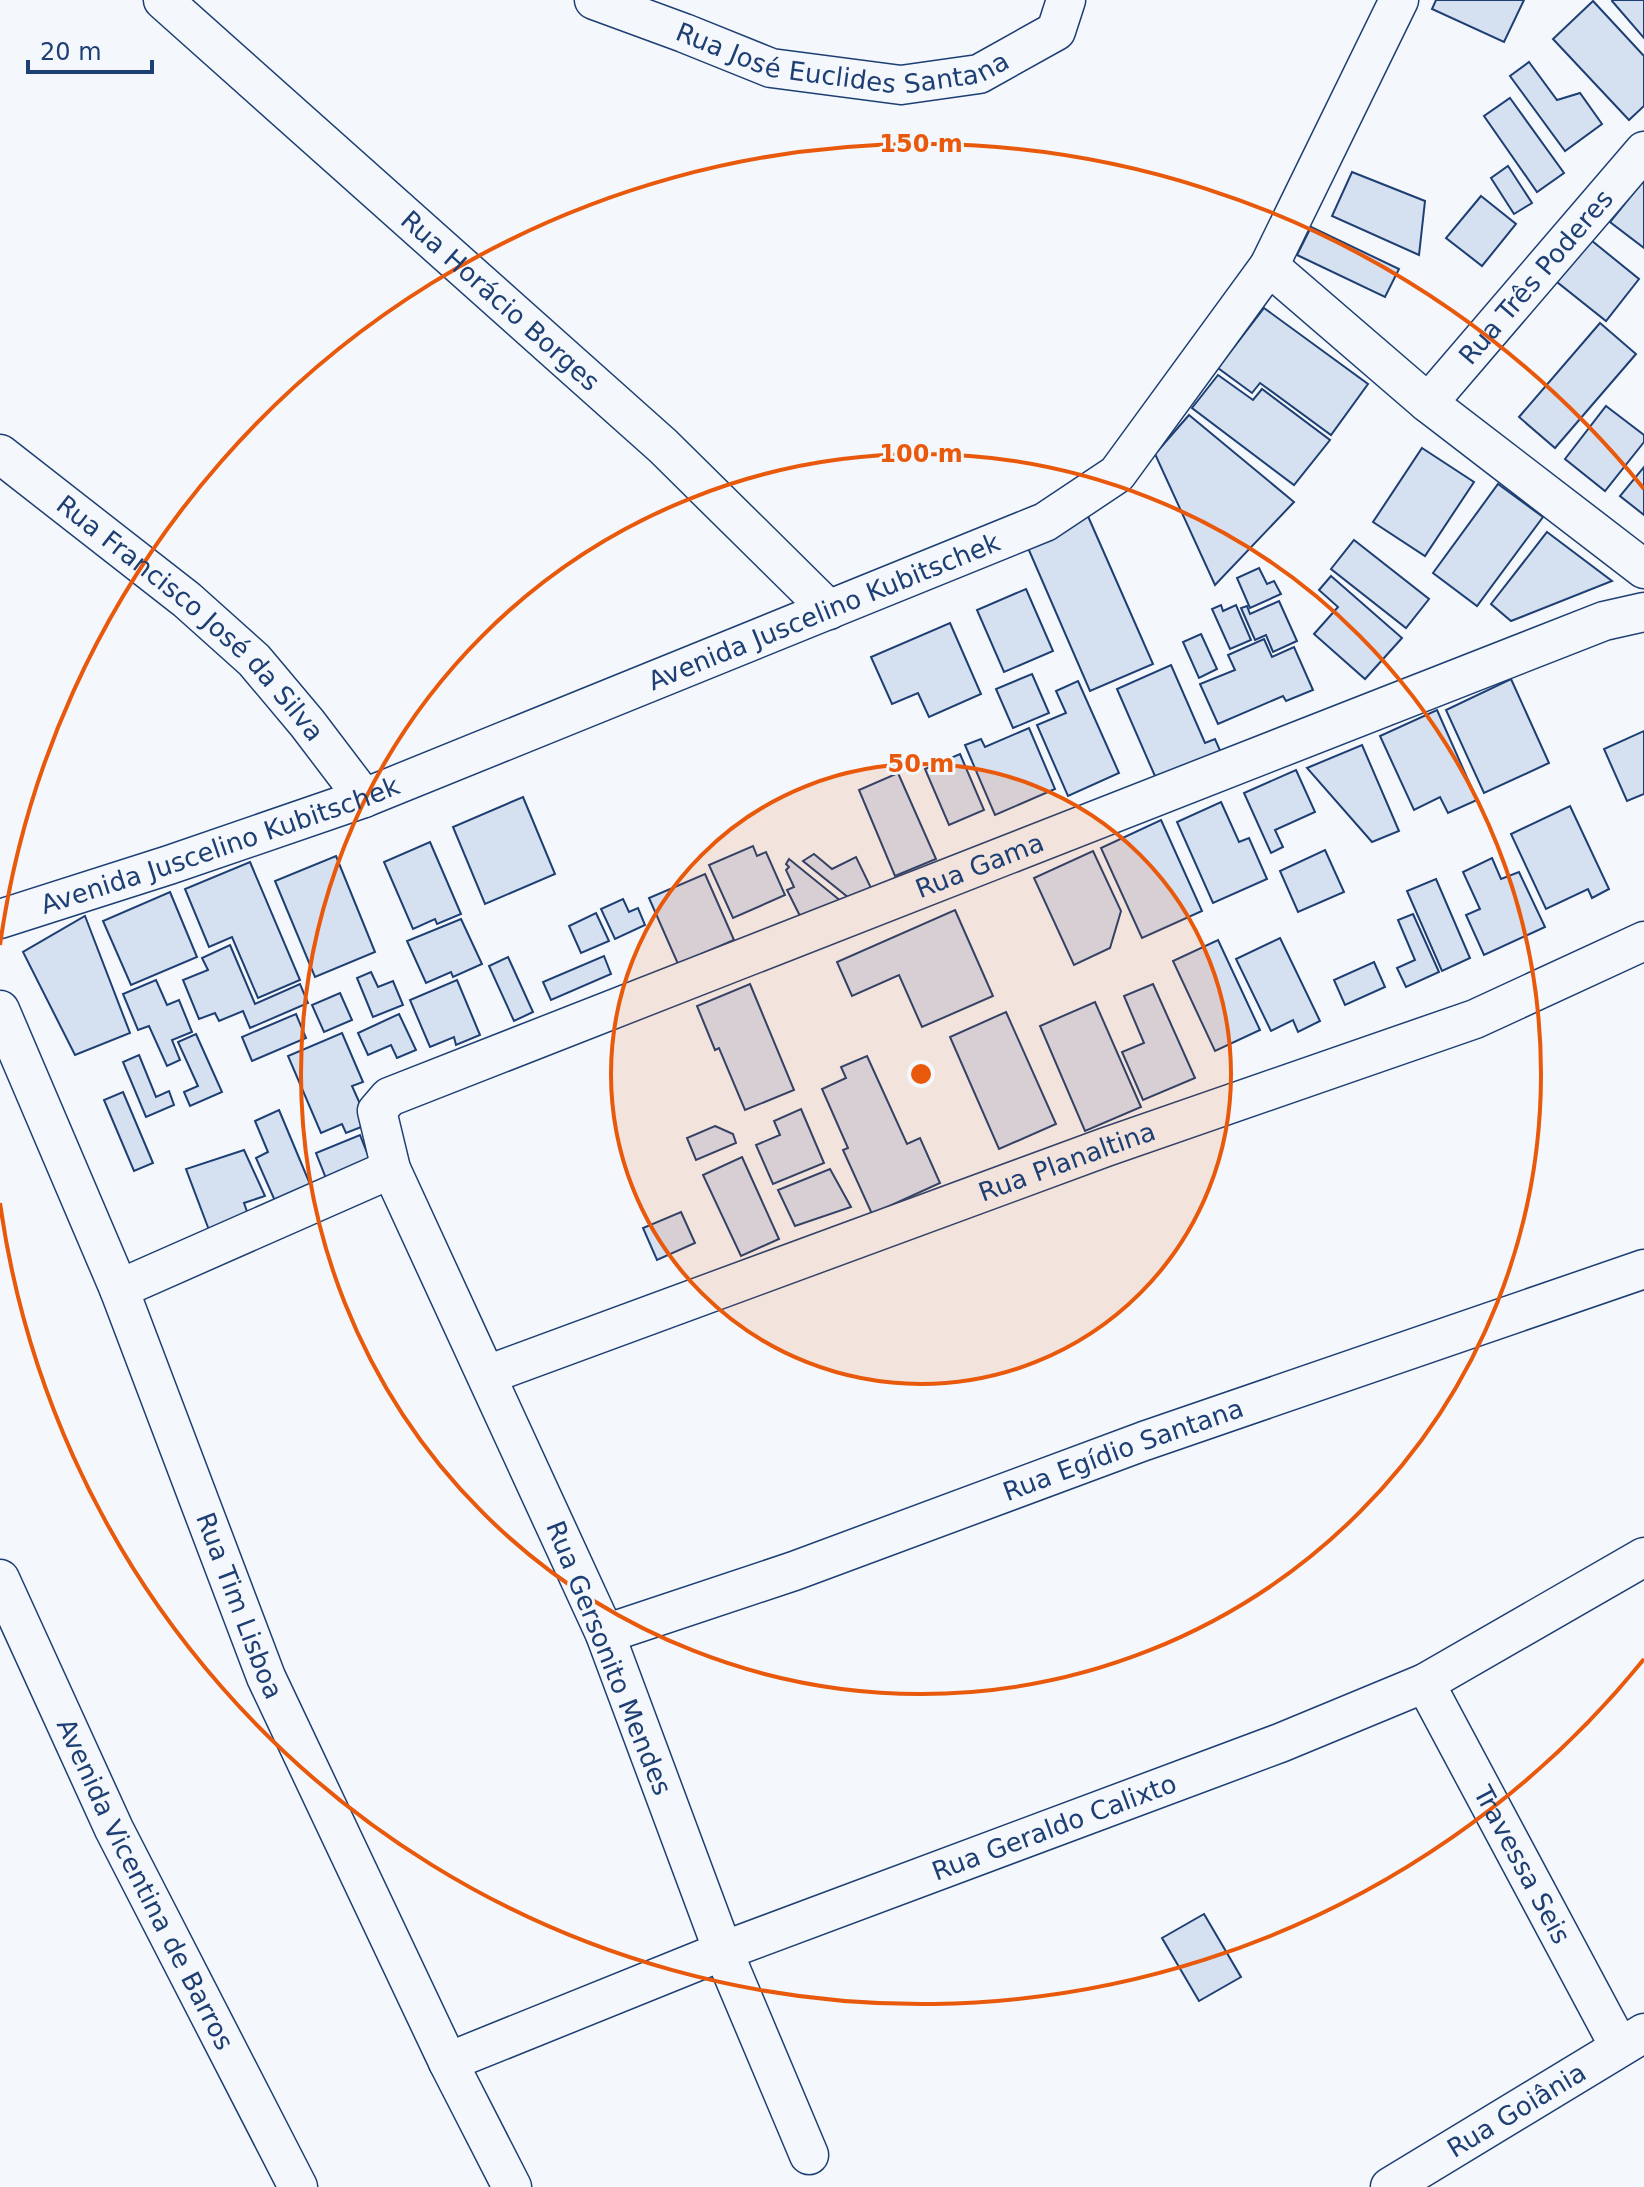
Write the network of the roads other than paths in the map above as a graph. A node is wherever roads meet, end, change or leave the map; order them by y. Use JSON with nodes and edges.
{"nodes":[{"id":1,"x":163,"y":0,"type":"edge"},
{"id":2,"x":594,"y":0,"type":"edge"},
{"id":3,"x":1066,"y":0,"type":"edge"},
{"id":4,"x":1399,"y":0,"type":"edge"},
{"id":5,"x":1644,"y":151,"type":"edge"},
{"id":6,"x":1269,"y":266,"type":"junction"},
{"id":7,"x":1428,"y":403,"type":"junction"},
{"id":8,"x":0,"y":454,"type":"edge"},
{"id":9,"x":1644,"y":569,"type":"edge"},
{"id":10,"x":829,"y":610,"type":"junction"},
{"id":11,"x":1644,"y":612,"type":"edge"},
{"id":12,"x":364,"y":798,"type":"junction"},
{"id":13,"x":0,"y":919,"type":"edge"},
{"id":14,"x":1644,"y":941,"type":"edge"},
{"id":15,"x":0,"y":1010,"type":"edge"},
{"id":16,"x":391,"y":1169,"type":"junction"},
{"id":17,"x":1644,"y":1269,"type":"edge"},
{"id":18,"x":119,"y":1289,"type":"junction"},
{"id":19,"x":487,"y":1375,"type":"junction"},
{"id":20,"x":1644,"y":1557,"type":"edge"},
{"id":21,"x":0,"y":1579,"type":"edge"},
{"id":22,"x":605,"y":1634,"type":"junction"},
{"id":23,"x":1425,"y":1683,"type":"junction"},
{"id":24,"x":723,"y":1951,"type":"junction"},
{"id":25,"x":1632,"y":2039,"type":"edge"},
{"id":26,"x":448,"y":2062,"type":"junction"},
{"id":27,"x":809,"y":2155,"type":"dead end"},
{"id":28,"x":298,"y":2187,"type":"edge"},
{"id":29,"x":512,"y":2187,"type":"edge"},
{"id":30,"x":1390,"y":2187,"type":"edge"}],
"edges":[{"from":1,"to":10,"type":"street","name":"Rua Horácio Borges"},
{"from":2,"to":3,"type":"street","name":"Rua José Euclides Santana"},
{"from":4,"to":6,"type":"street","name":"Avenida Juscelino Kubitschek"},
{"from":5,"to":7,"type":"street","name":"Rua Três Poderes"},
{"from":6,"to":7,"type":"street"},
{"from":6,"to":10,"type":"street","name":"Avenida Juscelino Kubitschek"},
{"from":7,"to":9,"type":"street"},
{"from":8,"to":12,"type":"street","name":"Rua Francisco José da Silva"},
{"from":10,"to":12,"type":"street","name":"Avenida Juscelino Kubitschek"},
{"from":11,"to":16,"type":"street","name":"Rua Gama"},
{"from":12,"to":13,"type":"street","name":"Avenida Juscelino Kubitschek"},
{"from":14,"to":19,"type":"street","name":"Rua Planaltina"},
{"from":15,"to":18,"type":"street","name":"Rua Tim Lisboa"},
{"from":16,"to":18,"type":"street"},
{"from":16,"to":19,"type":"street","name":"Rua Gersonito Mendes"},
{"from":17,"to":22,"type":"street","name":"Rua Egídio Santana"},
{"from":18,"to":26,"type":"street","name":"Rua Tim Lisboa"},
{"from":19,"to":22,"type":"street","name":"Rua Gersonito Mendes"},
{"from":20,"to":23,"type":"street","name":"Rua Geraldo Calixto"},
{"from":21,"to":28,"type":"street","name":"Avenida Vicentina de Barros"},
{"from":22,"to":24,"type":"street","name":"Rua Gersonito Mendes"},
{"from":23,"to":24,"type":"street","name":"Rua Geraldo Calixto"},
{"from":23,"to":25,"type":"street","name":"Travessa Seis"},
{"from":24,"to":26,"type":"street","name":"Rua Geraldo Calixto"},
{"from":24,"to":27,"type":"street","name":"Rua Gersonito Mendes"},
{"from":25,"to":30,"type":"street","name":"Rua Goiânia"},
{"from":26,"to":29,"type":"street","name":"Rua Tim Lisboa"}]}
